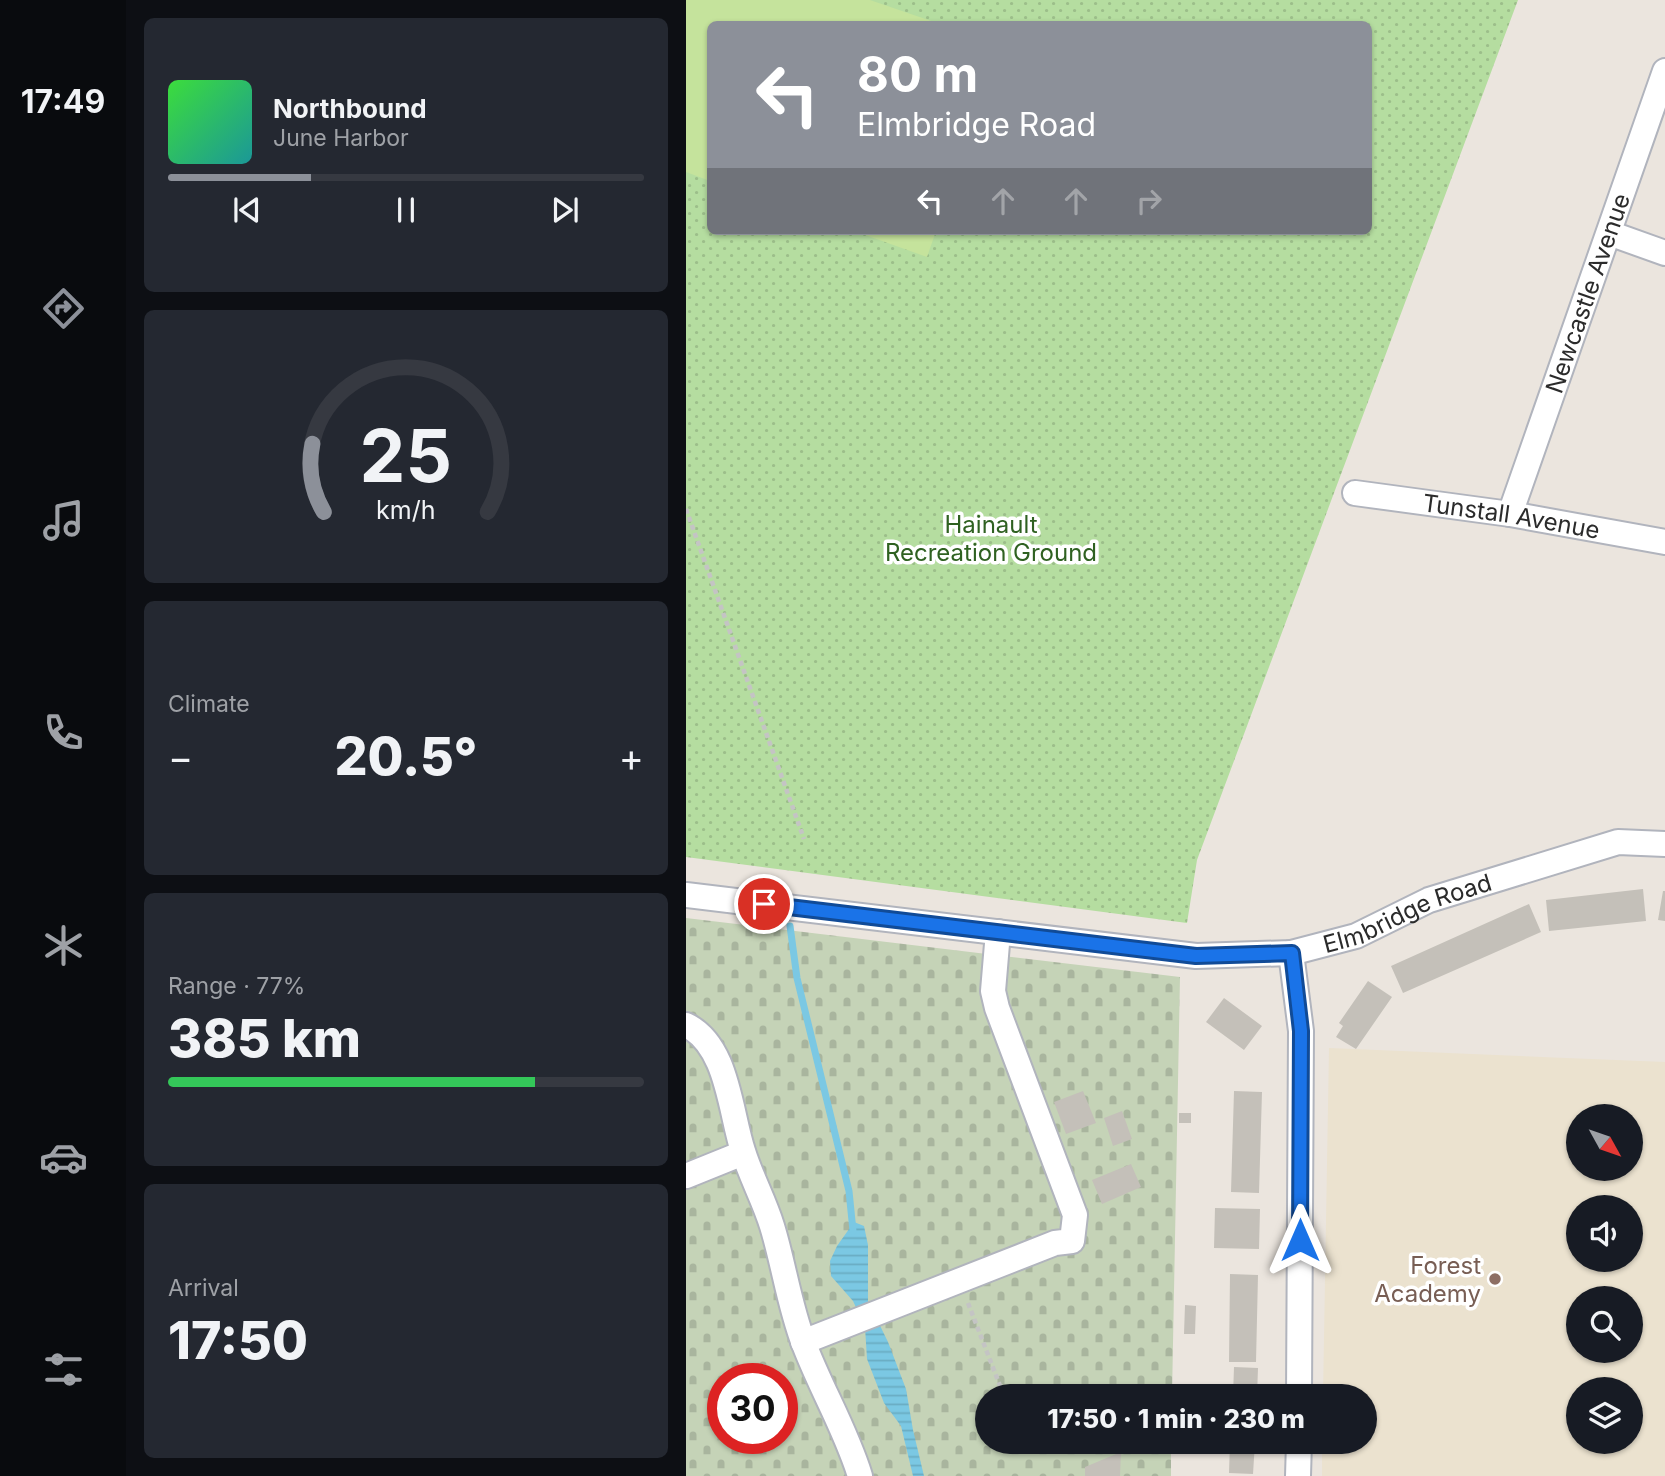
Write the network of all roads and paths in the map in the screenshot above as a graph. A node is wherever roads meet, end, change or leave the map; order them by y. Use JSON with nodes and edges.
{"nodes":[{"id":1,"x":1665,"y":71,"type":"edge"},
{"id":2,"x":1609,"y":233,"type":"junction"},
{"id":3,"x":1665,"y":253,"type":"edge"},
{"id":4,"x":1355,"y":493,"type":"dead end"},
{"id":5,"x":686,"y":509,"type":"edge"},
{"id":6,"x":1510,"y":514,"type":"junction"},
{"id":7,"x":1665,"y":542,"type":"edge"},
{"id":8,"x":804,"y":839,"type":"dead end"},
{"id":9,"x":1665,"y":844,"type":"edge"},
{"id":10,"x":686,"y":895,"type":"edge"},
{"id":11,"x":998,"y":932,"type":"junction"},
{"id":12,"x":1292,"y":953,"type":"junction"},
{"id":13,"x":686,"y":1025,"type":"edge"},
{"id":14,"x":743,"y":1153,"type":"junction"},
{"id":15,"x":686,"y":1176,"type":"edge"},
{"id":16,"x":959,"y":1280,"type":"junction"},
{"id":17,"x":803,"y":1342,"type":"junction"},
{"id":18,"x":999,"y":1384,"type":"edge"},
{"id":19,"x":1299,"y":1384,"type":"edge"},
{"id":20,"x":1299,"y":1454,"type":"edge"},
{"id":21,"x":860,"y":1476,"type":"edge"},
{"id":22,"x":1298,"y":1476,"type":"edge"}],
"edges":[{"from":1,"to":2,"type":"street","name":"Newcastle Avenue"},
{"from":2,"to":3,"type":"street"},
{"from":2,"to":6,"type":"street","name":"Newcastle Avenue"},
{"from":4,"to":6,"type":"street","name":"Tunstall Avenue"},
{"from":5,"to":8,"type":"path"},
{"from":6,"to":7,"type":"street","name":"Tunstall Avenue"},
{"from":9,"to":12,"type":"street","name":"Elmbridge Road"},
{"from":10,"to":11,"type":"street","name":"Elmbridge Road"},
{"from":11,"to":12,"type":"street","name":"Elmbridge Road"},
{"from":11,"to":16,"type":"street"},
{"from":12,"to":19,"type":"street"},
{"from":13,"to":14,"type":"street"},
{"from":14,"to":15,"type":"street"},
{"from":14,"to":17,"type":"street"},
{"from":16,"to":17,"type":"street"},
{"from":16,"to":18,"type":"path"},
{"from":17,"to":21,"type":"street"},
{"from":20,"to":22,"type":"street"}]}
